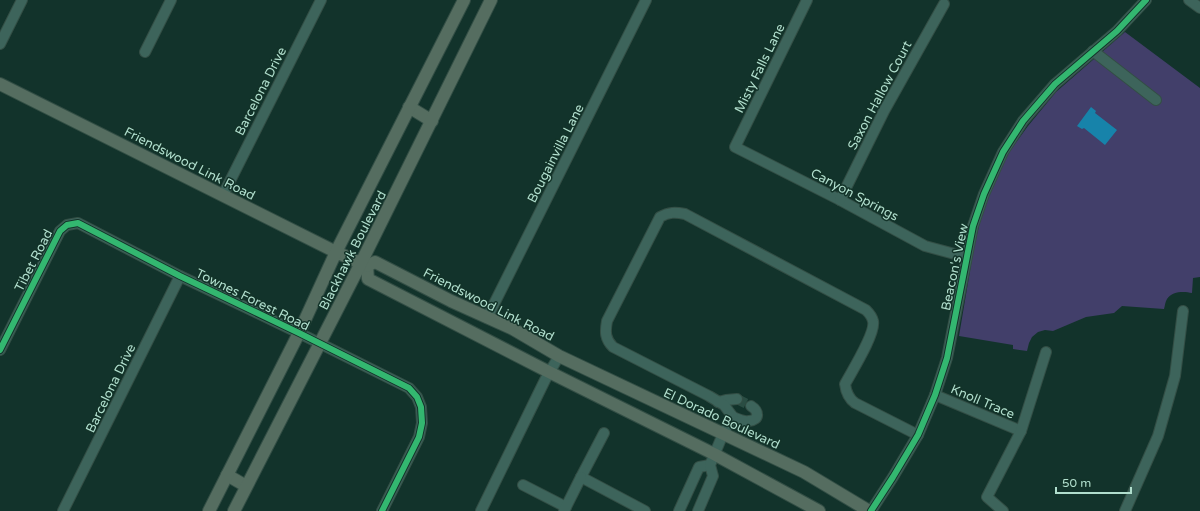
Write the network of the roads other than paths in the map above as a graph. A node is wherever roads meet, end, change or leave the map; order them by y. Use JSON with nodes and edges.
{"nodes":[{"id":1,"x":22,"y":0,"type":"edge"},
{"id":2,"x":171,"y":0,"type":"edge"},
{"id":3,"x":320,"y":0,"type":"edge"},
{"id":4,"x":464,"y":0,"type":"edge"},
{"id":5,"x":491,"y":0,"type":"edge"},
{"id":6,"x":646,"y":0,"type":"edge"},
{"id":7,"x":807,"y":0,"type":"edge"},
{"id":8,"x":1146,"y":0,"type":"edge"},
{"id":9,"x":1189,"y":0,"type":"edge"},
{"id":10,"x":944,"y":4,"type":"dead end"},
{"id":11,"x":1200,"y":8,"type":"edge"},
{"id":12,"x":0,"y":44,"type":"edge"},
{"id":13,"x":1093,"y":51,"type":"junction"},
{"id":14,"x":145,"y":52,"type":"dead end"},
{"id":15,"x":0,"y":84,"type":"edge"},
{"id":16,"x":1156,"y":100,"type":"dead end"},
{"id":17,"x":409,"y":107,"type":"junction"},
{"id":18,"x":432,"y":121,"type":"junction"},
{"id":19,"x":735,"y":147,"type":"joint"},
{"id":20,"x":223,"y":195,"type":"junction"},
{"id":21,"x":840,"y":200,"type":"junction"},
{"id":22,"x":67,"y":225,"type":"joint"},
{"id":23,"x":336,"y":252,"type":"junction"},
{"id":24,"x":966,"y":257,"type":"junction"},
{"id":25,"x":364,"y":265,"type":"junction"},
{"id":26,"x":180,"y":276,"type":"junction"},
{"id":27,"x":1183,"y":311,"type":"dead end"},
{"id":28,"x":487,"y":318,"type":"junction"},
{"id":29,"x":299,"y":333,"type":"junction"},
{"id":30,"x":320,"y":343,"type":"junction"},
{"id":31,"x":0,"y":350,"type":"edge"},
{"id":32,"x":1046,"y":352,"type":"dead end"},
{"id":33,"x":559,"y":356,"type":"junction"},
{"id":34,"x":549,"y":372,"type":"junction"},
{"id":35,"x":935,"y":395,"type":"junction"},
{"id":36,"x":737,"y":399,"type":"tunnel mouth"},
{"id":37,"x":718,"y":402,"type":"junction"},
{"id":38,"x":751,"y":406,"type":"dead end"},
{"id":39,"x":733,"y":417,"type":"junction"},
{"id":40,"x":1021,"y":431,"type":"junction"},
{"id":41,"x":604,"y":433,"type":"dead end"},
{"id":42,"x":723,"y":434,"type":"junction"},
{"id":43,"x":918,"y":435,"type":"junction"},
{"id":44,"x":712,"y":459,"type":"junction"},
{"id":45,"x":227,"y":475,"type":"junction"},
{"id":46,"x":581,"y":477,"type":"junction"},
{"id":47,"x":522,"y":485,"type":"dead end"},
{"id":48,"x":246,"y":486,"type":"junction"},
{"id":49,"x":565,"y":509,"type":"edge"},
{"id":50,"x":683,"y":510,"type":"edge"},
{"id":51,"x":63,"y":511,"type":"edge"},
{"id":52,"x":209,"y":511,"type":"edge"},
{"id":53,"x":234,"y":511,"type":"edge"},
{"id":54,"x":382,"y":511,"type":"edge"},
{"id":55,"x":481,"y":511,"type":"edge"},
{"id":56,"x":645,"y":511,"type":"edge"},
{"id":57,"x":698,"y":511,"type":"edge"},
{"id":58,"x":819,"y":511,"type":"edge"},
{"id":59,"x":870,"y":511,"type":"edge"},
{"id":60,"x":1003,"y":511,"type":"edge"},
{"id":61,"x":1125,"y":511,"type":"edge"}],
"edges":[{"from":1,"to":12,"type":"street"},
{"from":2,"to":14,"type":"street"},
{"from":3,"to":20,"type":"street","name":"Barcelona Drive"},
{"from":4,"to":17,"type":"main road","name":"Blackhawk Boulevard"},
{"from":5,"to":18,"type":"main road","name":"Blackhawk Boulevard"},
{"from":6,"to":28,"type":"street","name":"Bougainvilla Lane"},
{"from":7,"to":19,"type":"street","name":"Misty Falls Lane"},
{"from":8,"to":13,"type":"street","name":"Beacon's View"},
{"from":9,"to":11,"type":"street"},
{"from":10,"to":21,"type":"street","name":"Saxon Hallow Court"},
{"from":13,"to":16,"type":"street"},
{"from":13,"to":24,"type":"street","name":"Beacon's View"},
{"from":15,"to":20,"type":"main road","name":"Friendswood Link Road"},
{"from":17,"to":18,"type":"main road"},
{"from":17,"to":23,"type":"main road","name":"Blackhawk Boulevard"},
{"from":18,"to":25,"type":"main road","name":"Blackhawk Boulevard"},
{"from":19,"to":21,"type":"street","name":"Canyon Springs"},
{"from":20,"to":23,"type":"main road","name":"Friendswood Link Road"},
{"from":21,"to":24,"type":"street","name":"Canyon Springs"},
{"from":22,"to":26,"type":"street","name":"Townes Forest Road"},
{"from":22,"to":31,"type":"street","name":"Tibet Road"},
{"from":23,"to":25,"type":"main road","name":"Friendswood Link Road"},
{"from":23,"to":29,"type":"main road","name":"Blackhawk Boulevard"},
{"from":24,"to":35,"type":"street","name":"Beacon's View"},
{"from":25,"to":28,"type":"main road","name":"Friendswood Link Road"},
{"from":25,"to":30,"type":"main road","name":"Blackhawk Boulevard"},
{"from":25,"to":34,"type":"main road"},
{"from":26,"to":29,"type":"street","name":"Townes Forest Road"},
{"from":26,"to":51,"type":"street","name":"Barcelona Drive"},
{"from":27,"to":61,"type":"street"},
{"from":28,"to":33,"type":"main road","name":"Friendswood Link Road"},
{"from":29,"to":30,"type":"street","name":"Townes Forest Road"},
{"from":29,"to":45,"type":"main road","name":"Blackhawk Boulevard"},
{"from":30,"to":48,"type":"main road","name":"Blackhawk Boulevard"},
{"from":30,"to":54,"type":"street","name":"Townes Forest Road"},
{"from":32,"to":40,"type":"street"},
{"from":33,"to":34,"type":"street","name":"Friendswood Link Road"},
{"from":33,"to":42,"type":"main road","name":"El Dorado Boulevard"},
{"from":34,"to":44,"type":"main road"},
{"from":34,"to":55,"type":"street","name":"Friendswood Link Road"},
{"from":35,"to":40,"type":"street","name":"Knoll Trace"},
{"from":35,"to":43,"type":"street","name":"Beacon's View"},
{"from":36,"to":37,"type":"street"},
{"from":37,"to":39,"type":"street"},
{"from":37,"to":43,"type":"street"},
{"from":38,"to":39,"type":"street"},
{"from":39,"to":42,"type":"street"},
{"from":40,"to":60,"type":"street"},
{"from":41,"to":46,"type":"street"},
{"from":42,"to":44,"type":"street"},
{"from":42,"to":59,"type":"main road","name":"El Dorado Boulevard"},
{"from":43,"to":59,"type":"street","name":"Beacon's View"},
{"from":44,"to":50,"type":"street"},
{"from":44,"to":57,"type":"street"},
{"from":44,"to":58,"type":"main road"},
{"from":45,"to":48,"type":"main road"},
{"from":45,"to":52,"type":"main road","name":"Blackhawk Boulevard"},
{"from":46,"to":49,"type":"street"},
{"from":46,"to":56,"type":"street"},
{"from":47,"to":49,"type":"street"},
{"from":48,"to":53,"type":"main road","name":"Blackhawk Boulevard"}]}
